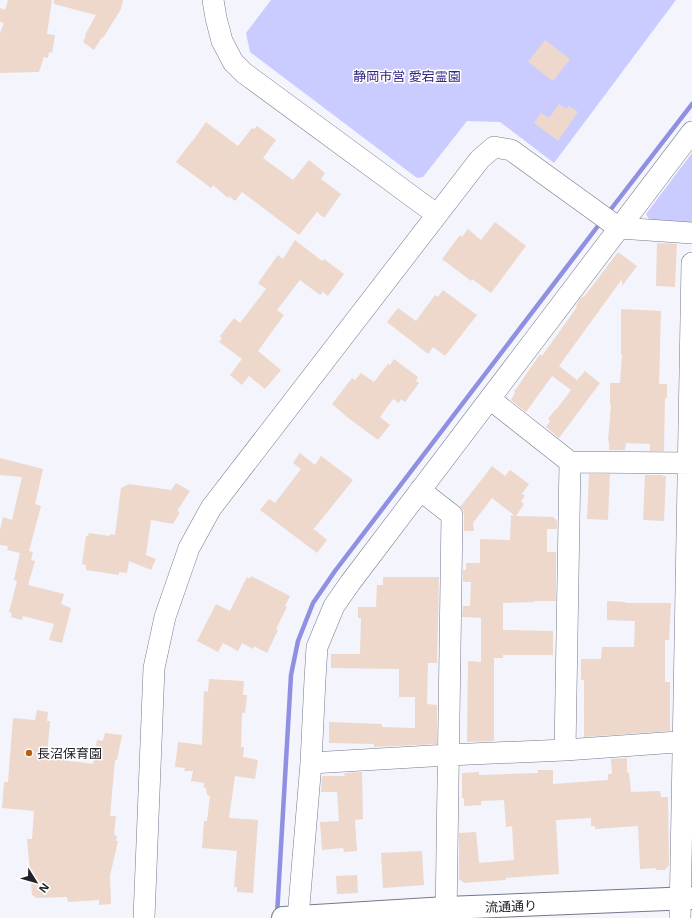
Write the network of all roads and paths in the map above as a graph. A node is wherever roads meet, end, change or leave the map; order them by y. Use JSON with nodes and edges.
{"nodes":[{"id":1,"x":213,"y":0,"type":"edge"},
{"id":2,"x":692,"y":132,"type":"edge"},
{"id":3,"x":436,"y":214,"type":"junction"},
{"id":4,"x":610,"y":221,"type":"junction"},
{"id":5,"x":692,"y":233,"type":"edge"},
{"id":6,"x":692,"y":263,"type":"edge"},
{"id":7,"x":490,"y":399,"type":"junction"},
{"id":8,"x":570,"y":462,"type":"junction"},
{"id":9,"x":690,"y":463,"type":"edge"},
{"id":10,"x":420,"y":490,"type":"junction"},
{"id":11,"x":688,"y":741,"type":"edge"},
{"id":12,"x":565,"y":750,"type":"junction"},
{"id":13,"x":448,"y":755,"type":"junction"},
{"id":14,"x":311,"y":762,"type":"junction"},
{"id":15,"x":684,"y":905,"type":"edge"},
{"id":16,"x":446,"y":913,"type":"edge"},
{"id":17,"x":144,"y":918,"type":"edge"},
{"id":18,"x":292,"y":918,"type":"edge"}],
"edges":[{"from":1,"to":3,"type":"street"},
{"from":2,"to":4,"type":"street"},
{"from":3,"to":4,"type":"street"},
{"from":3,"to":17,"type":"street"},
{"from":4,"to":5,"type":"street"},
{"from":4,"to":7,"type":"street"},
{"from":6,"to":9,"type":"street"},
{"from":7,"to":8,"type":"street"},
{"from":7,"to":10,"type":"street"},
{"from":8,"to":9,"type":"street"},
{"from":8,"to":12,"type":"street"},
{"from":9,"to":11,"type":"street"},
{"from":10,"to":13,"type":"street"},
{"from":10,"to":14,"type":"street"},
{"from":11,"to":12,"type":"street"},
{"from":11,"to":15,"type":"street"},
{"from":12,"to":13,"type":"street"},
{"from":13,"to":14,"type":"street"},
{"from":13,"to":16,"type":"street"},
{"from":14,"to":18,"type":"street"},
{"from":15,"to":16,"type":"main road","name":"流通通り"},
{"from":16,"to":18,"type":"main road","name":"流通通り"}]}
